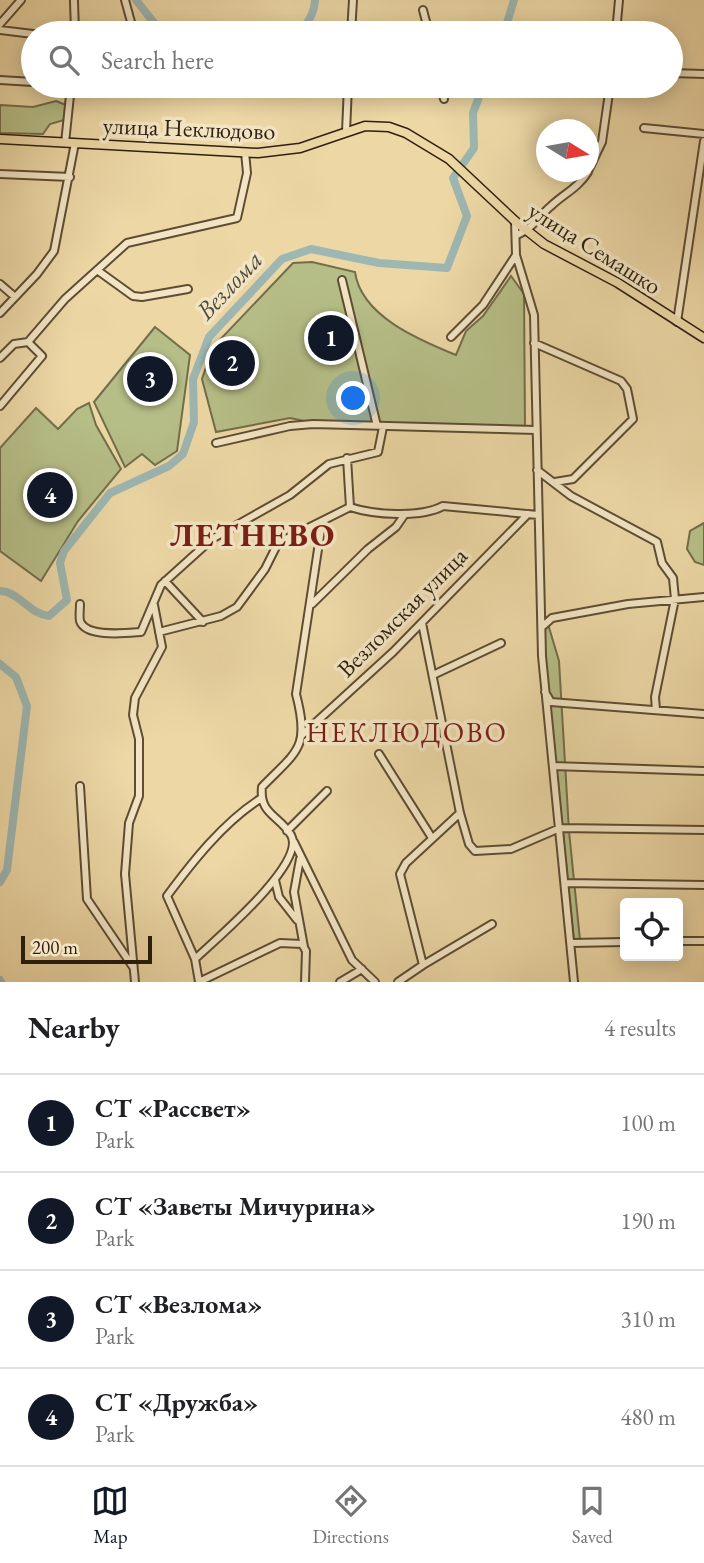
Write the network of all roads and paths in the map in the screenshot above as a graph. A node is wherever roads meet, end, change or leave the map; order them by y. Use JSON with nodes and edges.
{"nodes":[{"id":1,"x":21,"y":0,"type":"edge"},
{"id":2,"x":125,"y":0,"type":"edge"},
{"id":3,"x":353,"y":0,"type":"edge"},
{"id":4,"x":619,"y":0,"type":"edge"},
{"id":5,"x":74,"y":1,"type":"edge"},
{"id":6,"x":423,"y":10,"type":"dead end"},
{"id":7,"x":75,"y":21,"type":"edge"},
{"id":8,"x":131,"y":21,"type":"edge"},
{"id":9,"x":352,"y":21,"type":"edge"},
{"id":10,"x":426,"y":21,"type":"edge"},
{"id":11,"x":617,"y":21,"type":"edge"},
{"id":12,"x":0,"y":24,"type":"edge"},
{"id":13,"x":0,"y":30,"type":"edge"},
{"id":14,"x":21,"y":33,"type":"edge"},
{"id":15,"x":683,"y":73,"type":"edge"},
{"id":16,"x":704,"y":74,"type":"edge"},
{"id":17,"x":0,"y":80,"type":"edge"},
{"id":18,"x":21,"y":81,"type":"edge"},
{"id":19,"x":71,"y":98,"type":"edge"},
{"id":20,"x":347,"y":98,"type":"edge"},
{"id":21,"x":608,"y":98,"type":"edge"},
{"id":22,"x":644,"y":128,"type":"dead end"},
{"id":23,"x":346,"y":132,"type":"junction"},
{"id":24,"x":704,"y":134,"type":"edge"},
{"id":25,"x":0,"y":139,"type":"edge"},
{"id":26,"x":704,"y":141,"type":"edge"},
{"id":27,"x":70,"y":143,"type":"junction"},
{"id":28,"x":599,"y":148,"type":"edge"},
{"id":29,"x":245,"y":152,"type":"junction"},
{"id":30,"x":703,"y":155,"type":"edge"},
{"id":31,"x":449,"y":159,"type":"joint"},
{"id":32,"x":0,"y":174,"type":"edge"},
{"id":33,"x":70,"y":177,"type":"junction"},
{"id":34,"x":580,"y":182,"type":"edge"},
{"id":35,"x":515,"y":221,"type":"junction"},
{"id":36,"x":528,"y":232,"type":"junction"},
{"id":37,"x":517,"y":236,"type":"junction"},
{"id":38,"x":516,"y":255,"type":"junction"},
{"id":39,"x":97,"y":270,"type":"junction"},
{"id":40,"x":342,"y":280,"type":"dead end"},
{"id":41,"x":0,"y":284,"type":"edge"},
{"id":42,"x":188,"y":289,"type":"dead end"},
{"id":43,"x":15,"y":297,"type":"junction"},
{"id":44,"x":0,"y":313,"type":"edge"},
{"id":45,"x":677,"y":322,"type":"junction"},
{"id":46,"x":452,"y":337,"type":"dead end"},
{"id":47,"x":704,"y":338,"type":"edge"},
{"id":48,"x":28,"y":342,"type":"junction"},
{"id":49,"x":534,"y":343,"type":"junction"},
{"id":50,"x":0,"y":358,"type":"edge"},
{"id":51,"x":0,"y":406,"type":"edge"},
{"id":52,"x":380,"y":427,"type":"junction"},
{"id":53,"x":536,"y":430,"type":"junction"},
{"id":54,"x":216,"y":443,"type":"dead end"},
{"id":55,"x":346,"y":458,"type":"junction"},
{"id":56,"x":537,"y":470,"type":"junction"},
{"id":57,"x":555,"y":482,"type":"junction"},
{"id":58,"x":350,"y":507,"type":"junction"},
{"id":59,"x":405,"y":514,"type":"junction"},
{"id":60,"x":528,"y":514,"type":"junction"},
{"id":61,"x":538,"y":515,"type":"junction"},
{"id":62,"x":322,"y":523,"type":"junction"},
{"id":63,"x":165,"y":581,"type":"junction"},
{"id":64,"x":704,"y":597,"type":"edge"},
{"id":65,"x":675,"y":599,"type":"junction"},
{"id":66,"x":153,"y":603,"type":"junction"},
{"id":67,"x":80,"y":604,"type":"dead end"},
{"id":68,"x":312,"y":604,"type":"junction"},
{"id":69,"x":146,"y":622,"type":"junction"},
{"id":70,"x":203,"y":622,"type":"junction"},
{"id":71,"x":422,"y":623,"type":"junction"},
{"id":72,"x":543,"y":626,"type":"junction"},
{"id":73,"x":158,"y":629,"type":"junction"},
{"id":74,"x":501,"y":643,"type":"dead end"},
{"id":75,"x":433,"y":675,"type":"junction"},
{"id":76,"x":544,"y":690,"type":"junction"},
{"id":77,"x":656,"y":710,"type":"junction"},
{"id":78,"x":704,"y":714,"type":"edge"},
{"id":79,"x":302,"y":735,"type":"junction"},
{"id":80,"x":379,"y":754,"type":"dead end"},
{"id":81,"x":553,"y":766,"type":"junction"},
{"id":82,"x":704,"y":771,"type":"edge"},
{"id":83,"x":80,"y":786,"type":"dead end"},
{"id":84,"x":327,"y":791,"type":"dead end"},
{"id":85,"x":260,"y":799,"type":"junction"},
{"id":86,"x":460,"y":813,"type":"junction"},
{"id":87,"x":560,"y":828,"type":"junction"},
{"id":88,"x":704,"y":830,"type":"edge"},
{"id":89,"x":287,"y":831,"type":"junction"},
{"id":90,"x":432,"y":838,"type":"junction"},
{"id":91,"x":293,"y":841,"type":"junction"},
{"id":92,"x":301,"y":857,"type":"junction"},
{"id":93,"x":275,"y":880,"type":"junction"},
{"id":94,"x":565,"y":883,"type":"junction"},
{"id":95,"x":704,"y":885,"type":"edge"},
{"id":96,"x":299,"y":923,"type":"junction"},
{"id":97,"x":492,"y":923,"type":"dead end"},
{"id":98,"x":683,"y":941,"type":"edge"},
{"id":99,"x":704,"y":941,"type":"edge"},
{"id":100,"x":620,"y":942,"type":"edge"},
{"id":101,"x":571,"y":943,"type":"junction"},
{"id":102,"x":304,"y":947,"type":"junction"},
{"id":103,"x":195,"y":960,"type":"junction"},
{"id":104,"x":423,"y":965,"type":"junction"},
{"id":105,"x":134,"y":968,"type":"junction"},
{"id":106,"x":362,"y":970,"type":"junction"},
{"id":107,"x":135,"y":982,"type":"edge"},
{"id":108,"x":199,"y":982,"type":"edge"},
{"id":109,"x":305,"y":982,"type":"edge"},
{"id":110,"x":340,"y":982,"type":"edge"},
{"id":111,"x":375,"y":982,"type":"edge"},
{"id":112,"x":398,"y":982,"type":"edge"},
{"id":113,"x":574,"y":982,"type":"edge"}],
"edges":[{"from":1,"to":12,"type":"street"},
{"from":2,"to":8,"type":"street"},
{"from":3,"to":9,"type":"street"},
{"from":4,"to":11,"type":"street"},
{"from":5,"to":7,"type":"street"},
{"from":6,"to":10,"type":"street"},
{"from":13,"to":14,"type":"street"},
{"from":15,"to":16,"type":"street"},
{"from":17,"to":18,"type":"street"},
{"from":19,"to":27,"type":"street"},
{"from":20,"to":23,"type":"street"},
{"from":21,"to":28,"type":"street"},
{"from":22,"to":24,"type":"street"},
{"from":23,"to":29,"type":"main road","name":"улица Неклюдово"},
{"from":23,"to":31,"type":"main road","name":"улица Неклюдово"},
{"from":25,"to":27,"type":"main road","name":"улица Неклюдово"},
{"from":26,"to":30,"type":"street"},
{"from":27,"to":29,"type":"main road","name":"улица Неклюдово"},
{"from":27,"to":33,"type":"street"},
{"from":29,"to":39,"type":"street"},
{"from":30,"to":45,"type":"street"},
{"from":31,"to":35,"type":"main road","name":"улица Семашко"},
{"from":32,"to":33,"type":"street"},
{"from":33,"to":43,"type":"street"},
{"from":34,"to":36,"type":"street"},
{"from":35,"to":36,"type":"main road","name":"улица Семашко"},
{"from":35,"to":37,"type":"street"},
{"from":36,"to":37,"type":"street"},
{"from":36,"to":45,"type":"main road","name":"улица Семашко"},
{"from":37,"to":38,"type":"street"},
{"from":38,"to":46,"type":"street"},
{"from":38,"to":49,"type":"street"},
{"from":39,"to":42,"type":"street"},
{"from":39,"to":48,"type":"street"},
{"from":40,"to":52,"type":"street"},
{"from":41,"to":43,"type":"street"},
{"from":43,"to":44,"type":"street"},
{"from":45,"to":47,"type":"main road","name":"улица Семашко"},
{"from":48,"to":50,"type":"street"},
{"from":48,"to":51,"type":"street"},
{"from":49,"to":53,"type":"street"},
{"from":49,"to":57,"type":"street"},
{"from":52,"to":53,"type":"street"},
{"from":52,"to":54,"type":"street"},
{"from":52,"to":55,"type":"street"},
{"from":53,"to":56,"type":"street"},
{"from":55,"to":58,"type":"street"},
{"from":55,"to":63,"type":"street"},
{"from":56,"to":57,"type":"street"},
{"from":56,"to":61,"type":"street"},
{"from":57,"to":65,"type":"street"},
{"from":58,"to":59,"type":"street"},
{"from":58,"to":62,"type":"street"},
{"from":59,"to":60,"type":"street"},
{"from":59,"to":68,"type":"street"},
{"from":60,"to":61,"type":"street"},
{"from":60,"to":71,"type":"street","name":"Везломская улица"},
{"from":61,"to":72,"type":"street"},
{"from":62,"to":68,"type":"street"},
{"from":62,"to":70,"type":"street"},
{"from":63,"to":66,"type":"street"},
{"from":63,"to":70,"type":"street"},
{"from":64,"to":65,"type":"street"},
{"from":65,"to":72,"type":"street"},
{"from":65,"to":77,"type":"street"},
{"from":66,"to":69,"type":"street"},
{"from":66,"to":73,"type":"street"},
{"from":67,"to":69,"type":"street"},
{"from":68,"to":79,"type":"street"},
{"from":69,"to":73,"type":"street"},
{"from":70,"to":73,"type":"street"},
{"from":71,"to":75,"type":"street"},
{"from":71,"to":79,"type":"street","name":"Везломская улица"},
{"from":72,"to":76,"type":"street"},
{"from":73,"to":105,"type":"street"},
{"from":74,"to":75,"type":"street"},
{"from":75,"to":86,"type":"street"},
{"from":76,"to":77,"type":"street"},
{"from":76,"to":81,"type":"street"},
{"from":77,"to":78,"type":"street"},
{"from":79,"to":85,"type":"street","name":"Везломская улица"},
{"from":80,"to":90,"type":"street"},
{"from":81,"to":82,"type":"street"},
{"from":81,"to":87,"type":"street"},
{"from":83,"to":105,"type":"street"},
{"from":84,"to":89,"type":"street"},
{"from":85,"to":89,"type":"street"},
{"from":85,"to":103,"type":"street","name":"Везломская улица"},
{"from":86,"to":87,"type":"street"},
{"from":86,"to":90,"type":"street"},
{"from":87,"to":88,"type":"street"},
{"from":87,"to":94,"type":"street"},
{"from":89,"to":91,"type":"street"},
{"from":90,"to":104,"type":"street"},
{"from":91,"to":92,"type":"street"},
{"from":91,"to":93,"type":"street"},
{"from":92,"to":96,"type":"street"},
{"from":92,"to":106,"type":"street"},
{"from":93,"to":96,"type":"street"},
{"from":93,"to":103,"type":"street"},
{"from":94,"to":95,"type":"street"},
{"from":94,"to":101,"type":"street"},
{"from":96,"to":102,"type":"street"},
{"from":97,"to":104,"type":"street"},
{"from":98,"to":99,"type":"street"},
{"from":100,"to":101,"type":"street"},
{"from":101,"to":113,"type":"street"},
{"from":102,"to":108,"type":"street"},
{"from":102,"to":109,"type":"street"},
{"from":103,"to":108,"type":"street"},
{"from":104,"to":112,"type":"street"},
{"from":105,"to":107,"type":"street"},
{"from":106,"to":110,"type":"street"},
{"from":106,"to":111,"type":"street"}]}
